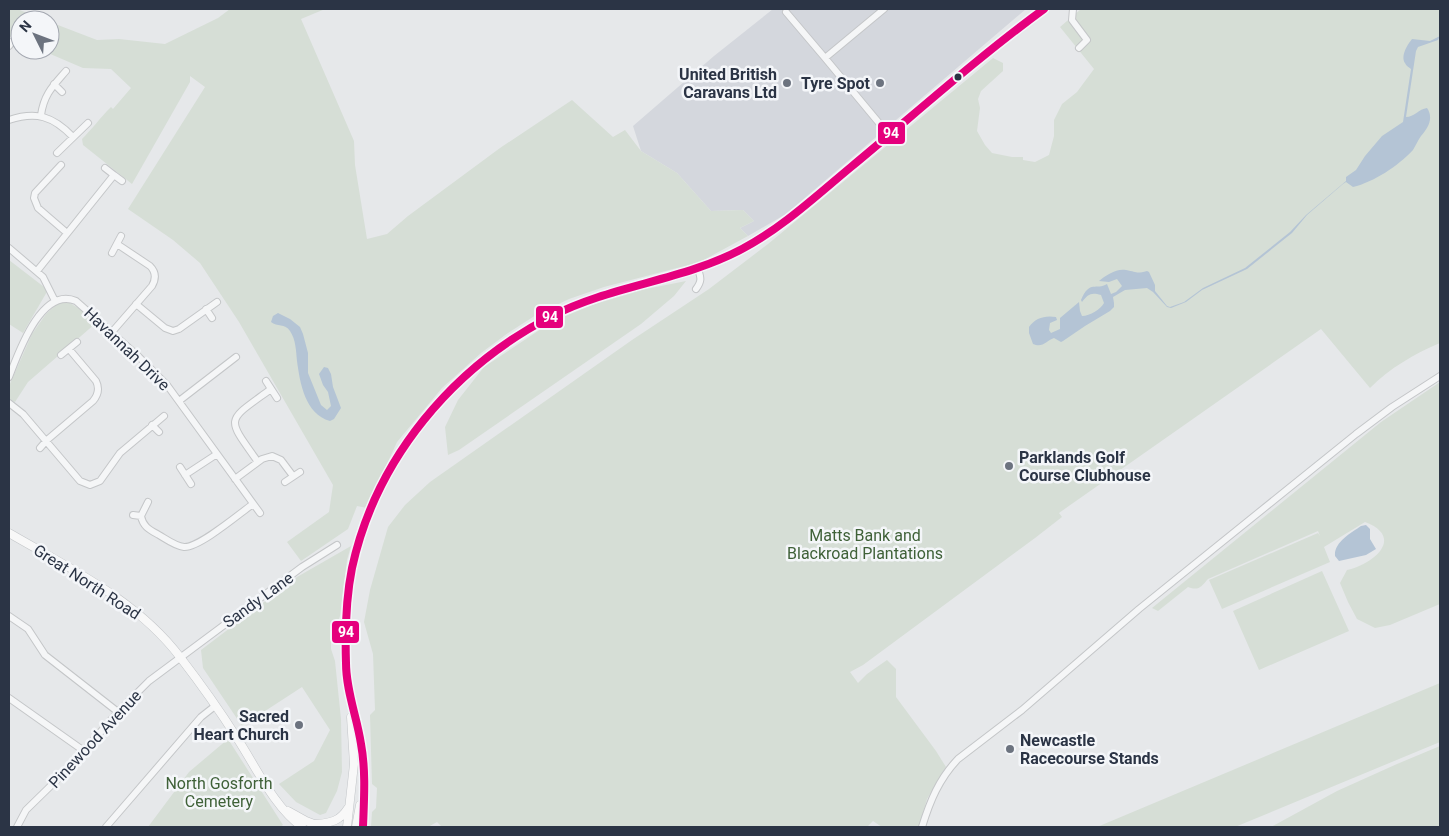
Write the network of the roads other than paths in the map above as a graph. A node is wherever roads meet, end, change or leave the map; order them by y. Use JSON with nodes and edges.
{"nodes":[{"id":1,"x":884,"y":9,"type":"edge"},
{"id":2,"x":1044,"y":9,"type":"edge"},
{"id":3,"x":1073,"y":9,"type":"edge"},
{"id":4,"x":786,"y":12,"type":"dead end"},
{"id":5,"x":1079,"y":48,"type":"dead end"},
{"id":6,"x":825,"y":58,"type":"junction"},
{"id":7,"x":66,"y":71,"type":"dead end"},
{"id":8,"x":54,"y":84,"type":"junction"},
{"id":9,"x":62,"y":92,"type":"dead end"},
{"id":10,"x":41,"y":115,"type":"junction"},
{"id":11,"x":9,"y":120,"type":"edge"},
{"id":12,"x":88,"y":122,"type":"dead end"},
{"id":13,"x":890,"y":135,"type":"junction"},
{"id":14,"x":73,"y":137,"type":"junction"},
{"id":15,"x":58,"y":153,"type":"dead end"},
{"id":16,"x":61,"y":165,"type":"dead end"},
{"id":17,"x":105,"y":168,"type":"dead end"},
{"id":18,"x":114,"y":175,"type":"junction"},
{"id":19,"x":122,"y":181,"type":"dead end"},
{"id":20,"x":25,"y":198,"type":"dead end"},
{"id":21,"x":34,"y":198,"type":"junction"},
{"id":22,"x":67,"y":233,"type":"junction"},
{"id":23,"x":121,"y":236,"type":"dead end"},
{"id":24,"x":117,"y":244,"type":"junction"},
{"id":25,"x":9,"y":248,"type":"edge"},
{"id":26,"x":112,"y":253,"type":"dead end"},
{"id":27,"x":698,"y":269,"type":"junction"},
{"id":28,"x":37,"y":271,"type":"junction"},
{"id":29,"x":696,"y":289,"type":"dead end"},
{"id":30,"x":55,"y":301,"type":"junction"},
{"id":31,"x":217,"y":302,"type":"dead end"},
{"id":32,"x":136,"y":304,"type":"junction"},
{"id":33,"x":206,"y":309,"type":"junction"},
{"id":34,"x":212,"y":318,"type":"dead end"},
{"id":35,"x":112,"y":332,"type":"junction"},
{"id":36,"x":77,"y":342,"type":"dead end"},
{"id":37,"x":69,"y":349,"type":"junction"},
{"id":38,"x":61,"y":355,"type":"dead end"},
{"id":39,"x":236,"y":358,"type":"dead end"},
{"id":40,"x":225,"y":366,"type":"junction"},
{"id":41,"x":230,"y":373,"type":"dead end"},
{"id":42,"x":1440,"y":376,"type":"edge"},
{"id":43,"x":9,"y":377,"type":"edge"},
{"id":44,"x":266,"y":381,"type":"dead end"},
{"id":45,"x":271,"y":389,"type":"junction"},
{"id":46,"x":277,"y":398,"type":"dead end"},
{"id":47,"x":179,"y":401,"type":"junction"},
{"id":48,"x":9,"y":403,"type":"edge"},
{"id":49,"x":164,"y":416,"type":"dead end"},
{"id":50,"x":152,"y":425,"type":"junction"},
{"id":51,"x":158,"y":432,"type":"dead end"},
{"id":52,"x":47,"y":440,"type":"junction"},
{"id":53,"x":40,"y":448,"type":"dead end"},
{"id":54,"x":217,"y":454,"type":"junction"},
{"id":55,"x":258,"y":462,"type":"junction"},
{"id":56,"x":180,"y":467,"type":"dead end"},
{"id":57,"x":300,"y":472,"type":"dead end"},
{"id":58,"x":185,"y":475,"type":"junction"},
{"id":59,"x":293,"y":476,"type":"junction"},
{"id":60,"x":235,"y":479,"type":"junction"},
{"id":61,"x":285,"y":482,"type":"dead end"},
{"id":62,"x":191,"y":484,"type":"dead end"},
{"id":63,"x":148,"y":502,"type":"dead end"},
{"id":64,"x":254,"y":504,"type":"junction"},
{"id":65,"x":260,"y":513,"type":"dead end"},
{"id":66,"x":132,"y":515,"type":"dead end"},
{"id":67,"x":141,"y":516,"type":"junction"},
{"id":68,"x":9,"y":533,"type":"edge"},
{"id":69,"x":337,"y":544,"type":"dead end"},
{"id":70,"x":9,"y":616,"type":"edge"},
{"id":71,"x":180,"y":657,"type":"junction"},
{"id":72,"x":10,"y":698,"type":"edge"},
{"id":73,"x":350,"y":698,"type":"junction"},
{"id":74,"x":215,"y":706,"type":"junction"},
{"id":75,"x":118,"y":712,"type":"junction"},
{"id":76,"x":84,"y":752,"type":"junction"},
{"id":77,"x":364,"y":778,"type":"junction"},
{"id":78,"x":350,"y":806,"type":"junction"},
{"id":79,"x":282,"y":807,"type":"junction"},
{"id":80,"x":318,"y":826,"type":"edge"},
{"id":81,"x":17,"y":827,"type":"edge"},
{"id":82,"x":106,"y":827,"type":"edge"},
{"id":83,"x":302,"y":827,"type":"edge"},
{"id":84,"x":347,"y":827,"type":"edge"},
{"id":85,"x":356,"y":827,"type":"edge"},
{"id":86,"x":363,"y":827,"type":"edge"},
{"id":87,"x":922,"y":827,"type":"edge"}],
"edges":[{"from":1,"to":6,"type":"street"},
{"from":2,"to":13,"type":"main road"},
{"from":3,"to":5,"type":"street"},
{"from":4,"to":6,"type":"street"},
{"from":6,"to":13,"type":"street"},
{"from":7,"to":8,"type":"street"},
{"from":8,"to":9,"type":"street"},
{"from":8,"to":10,"type":"street"},
{"from":10,"to":11,"type":"street"},
{"from":10,"to":14,"type":"street"},
{"from":12,"to":14,"type":"street"},
{"from":13,"to":27,"type":"main road"},
{"from":14,"to":15,"type":"street"},
{"from":16,"to":21,"type":"street"},
{"from":17,"to":18,"type":"street"},
{"from":18,"to":19,"type":"street"},
{"from":18,"to":22,"type":"street"},
{"from":20,"to":21,"type":"street"},
{"from":21,"to":22,"type":"street"},
{"from":22,"to":28,"type":"street"},
{"from":23,"to":24,"type":"street"},
{"from":24,"to":26,"type":"street"},
{"from":24,"to":32,"type":"street"},
{"from":25,"to":28,"type":"street"},
{"from":27,"to":29,"type":"street"},
{"from":27,"to":73,"type":"main road"},
{"from":28,"to":30,"type":"street"},
{"from":30,"to":35,"type":"street","name":"Havannah Drive"},
{"from":30,"to":43,"type":"street"},
{"from":31,"to":33,"type":"street"},
{"from":32,"to":33,"type":"street"},
{"from":32,"to":35,"type":"street"},
{"from":33,"to":34,"type":"street"},
{"from":35,"to":47,"type":"street","name":"Havannah Drive"},
{"from":36,"to":37,"type":"street"},
{"from":37,"to":38,"type":"street"},
{"from":37,"to":52,"type":"street"},
{"from":39,"to":40,"type":"street"},
{"from":40,"to":41,"type":"street"},
{"from":40,"to":47,"type":"street"},
{"from":42,"to":87,"type":"street"},
{"from":44,"to":45,"type":"street"},
{"from":45,"to":46,"type":"street"},
{"from":45,"to":55,"type":"street"},
{"from":47,"to":54,"type":"street","name":"Havannah Drive"},
{"from":48,"to":52,"type":"street"},
{"from":49,"to":50,"type":"street"},
{"from":50,"to":51,"type":"street"},
{"from":50,"to":52,"type":"street"},
{"from":52,"to":53,"type":"street"},
{"from":54,"to":58,"type":"street"},
{"from":54,"to":60,"type":"street","name":"Havannah Drive"},
{"from":55,"to":59,"type":"street"},
{"from":55,"to":60,"type":"street"},
{"from":56,"to":58,"type":"street"},
{"from":57,"to":59,"type":"street"},
{"from":58,"to":62,"type":"street"},
{"from":59,"to":61,"type":"street"},
{"from":60,"to":64,"type":"street","name":"Havannah Drive"},
{"from":63,"to":67,"type":"street"},
{"from":64,"to":65,"type":"street","name":"Havannah Drive"},
{"from":64,"to":67,"type":"street"},
{"from":66,"to":67,"type":"street"},
{"from":68,"to":71,"type":"main road","name":"Great North Road"},
{"from":69,"to":71,"type":"street","name":"Sandy Lane"},
{"from":70,"to":75,"type":"street"},
{"from":71,"to":74,"type":"main road","name":"Great North Road"},
{"from":71,"to":75,"type":"street","name":"Pinewood Avenue"},
{"from":72,"to":76,"type":"street"},
{"from":73,"to":77,"type":"main road"},
{"from":73,"to":78,"type":"main road"},
{"from":74,"to":79,"type":"main road","name":"Great North Road"},
{"from":74,"to":82,"type":"street"},
{"from":75,"to":76,"type":"street","name":"Pinewood Avenue"},
{"from":76,"to":81,"type":"street","name":"Pinewood Avenue"},
{"from":77,"to":85,"type":"main road"},
{"from":77,"to":86,"type":"main road"},
{"from":78,"to":80,"type":"main road"},
{"from":78,"to":84,"type":"main road"},
{"from":79,"to":80,"type":"main road","name":"Great North Road"},
{"from":79,"to":83,"type":"main road","name":"Great North Road"}]}
